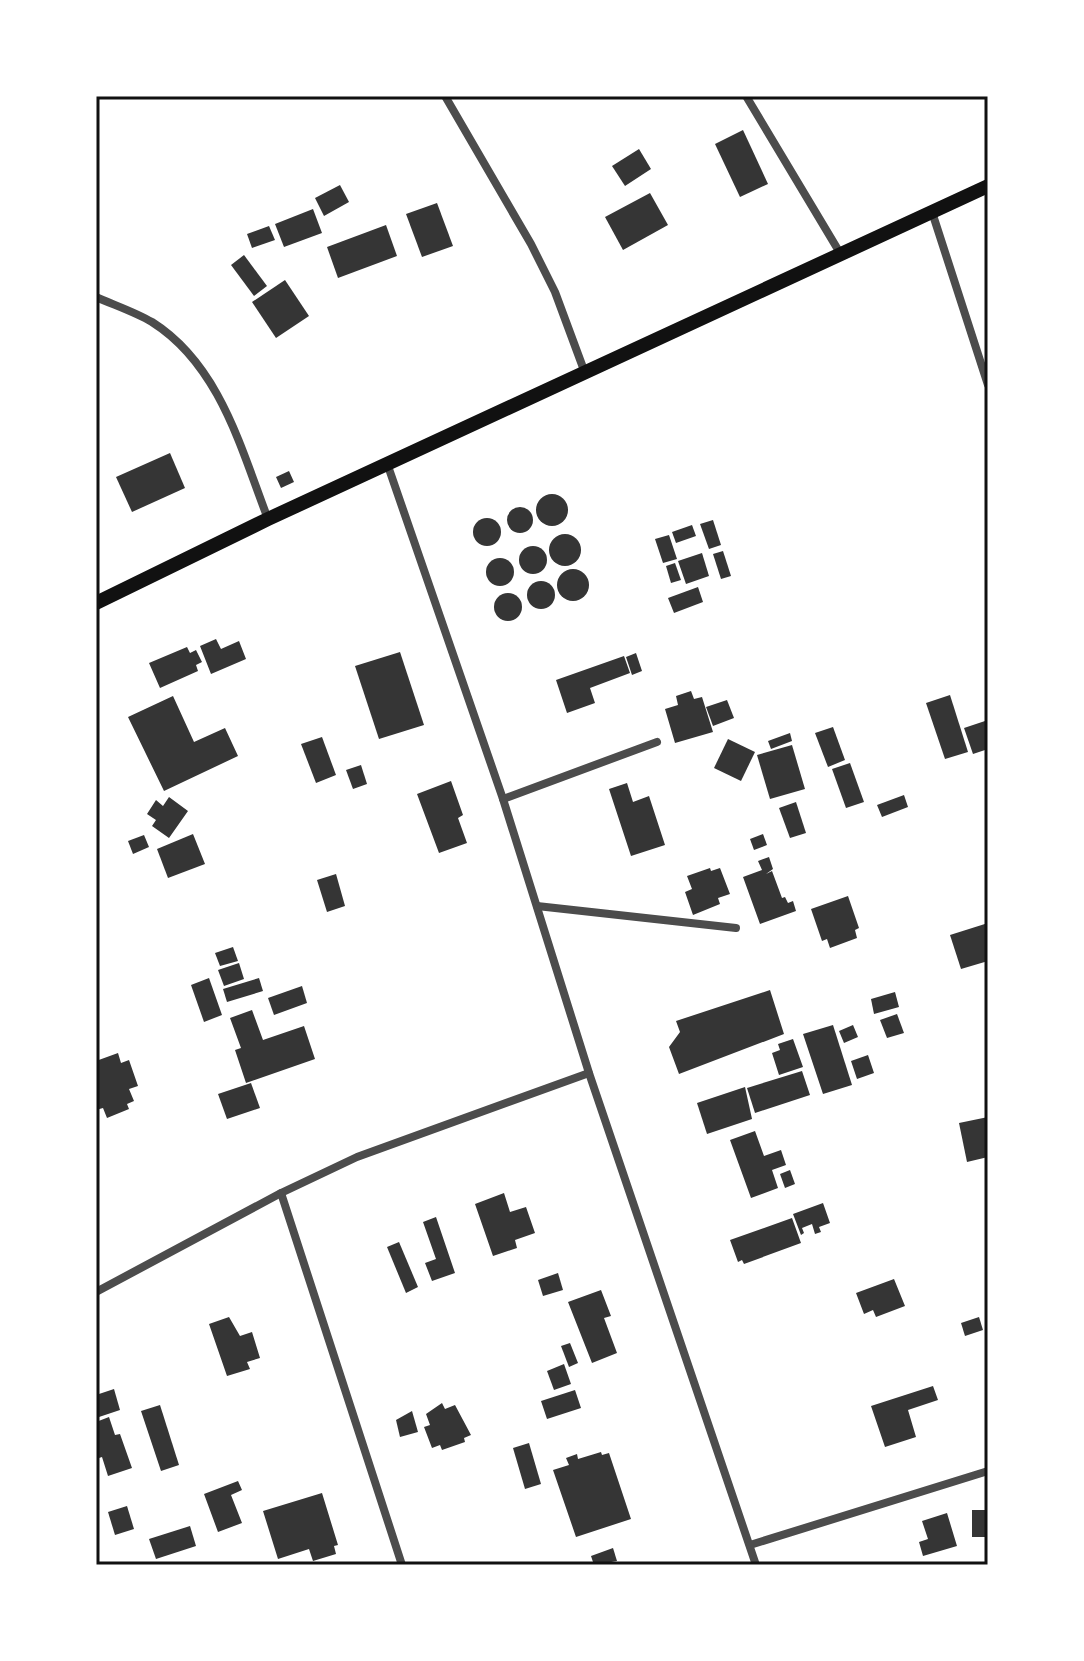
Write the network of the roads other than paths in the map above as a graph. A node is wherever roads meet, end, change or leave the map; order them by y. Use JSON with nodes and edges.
{"nodes":[{"id":1,"x":445,"y":96,"type":"edge"},
{"id":2,"x":746,"y":96,"type":"edge"},
{"id":3,"x":988,"y":186,"type":"edge"},
{"id":4,"x":932,"y":212,"type":"junction"},
{"id":5,"x":840,"y":253,"type":"junction"},
{"id":6,"x":96,"y":297,"type":"edge"},
{"id":7,"x":586,"y":374,"type":"junction"},
{"id":8,"x":988,"y":385,"type":"edge"},
{"id":9,"x":388,"y":466,"type":"junction"},
{"id":10,"x":268,"y":519,"type":"junction"},
{"id":11,"x":96,"y":603,"type":"edge"},
{"id":12,"x":657,"y":742,"type":"dead end"},
{"id":13,"x":503,"y":799,"type":"junction"},
{"id":14,"x":537,"y":906,"type":"junction"},
{"id":15,"x":736,"y":928,"type":"dead end"},
{"id":16,"x":589,"y":1073,"type":"junction"},
{"id":17,"x":281,"y":1193,"type":"junction"},
{"id":18,"x":96,"y":1292,"type":"edge"},
{"id":19,"x":988,"y":1471,"type":"edge"},
{"id":20,"x":750,"y":1545,"type":"junction"},
{"id":21,"x":402,"y":1565,"type":"edge"},
{"id":22,"x":756,"y":1565,"type":"edge"}],
"edges":[{"from":1,"to":7,"type":"street"},
{"from":2,"to":5,"type":"street"},
{"from":3,"to":4,"type":"main road"},
{"from":4,"to":5,"type":"main road"},
{"from":4,"to":8,"type":"street"},
{"from":5,"to":7,"type":"main road"},
{"from":6,"to":10,"type":"street"},
{"from":7,"to":9,"type":"main road"},
{"from":9,"to":10,"type":"main road"},
{"from":9,"to":13,"type":"street"},
{"from":10,"to":11,"type":"main road"},
{"from":12,"to":13,"type":"street"},
{"from":13,"to":14,"type":"street"},
{"from":14,"to":15,"type":"street"},
{"from":14,"to":16,"type":"street"},
{"from":16,"to":17,"type":"street"},
{"from":16,"to":20,"type":"street"},
{"from":17,"to":18,"type":"street"},
{"from":17,"to":21,"type":"street"},
{"from":19,"to":20,"type":"street"},
{"from":20,"to":22,"type":"street"}]}
